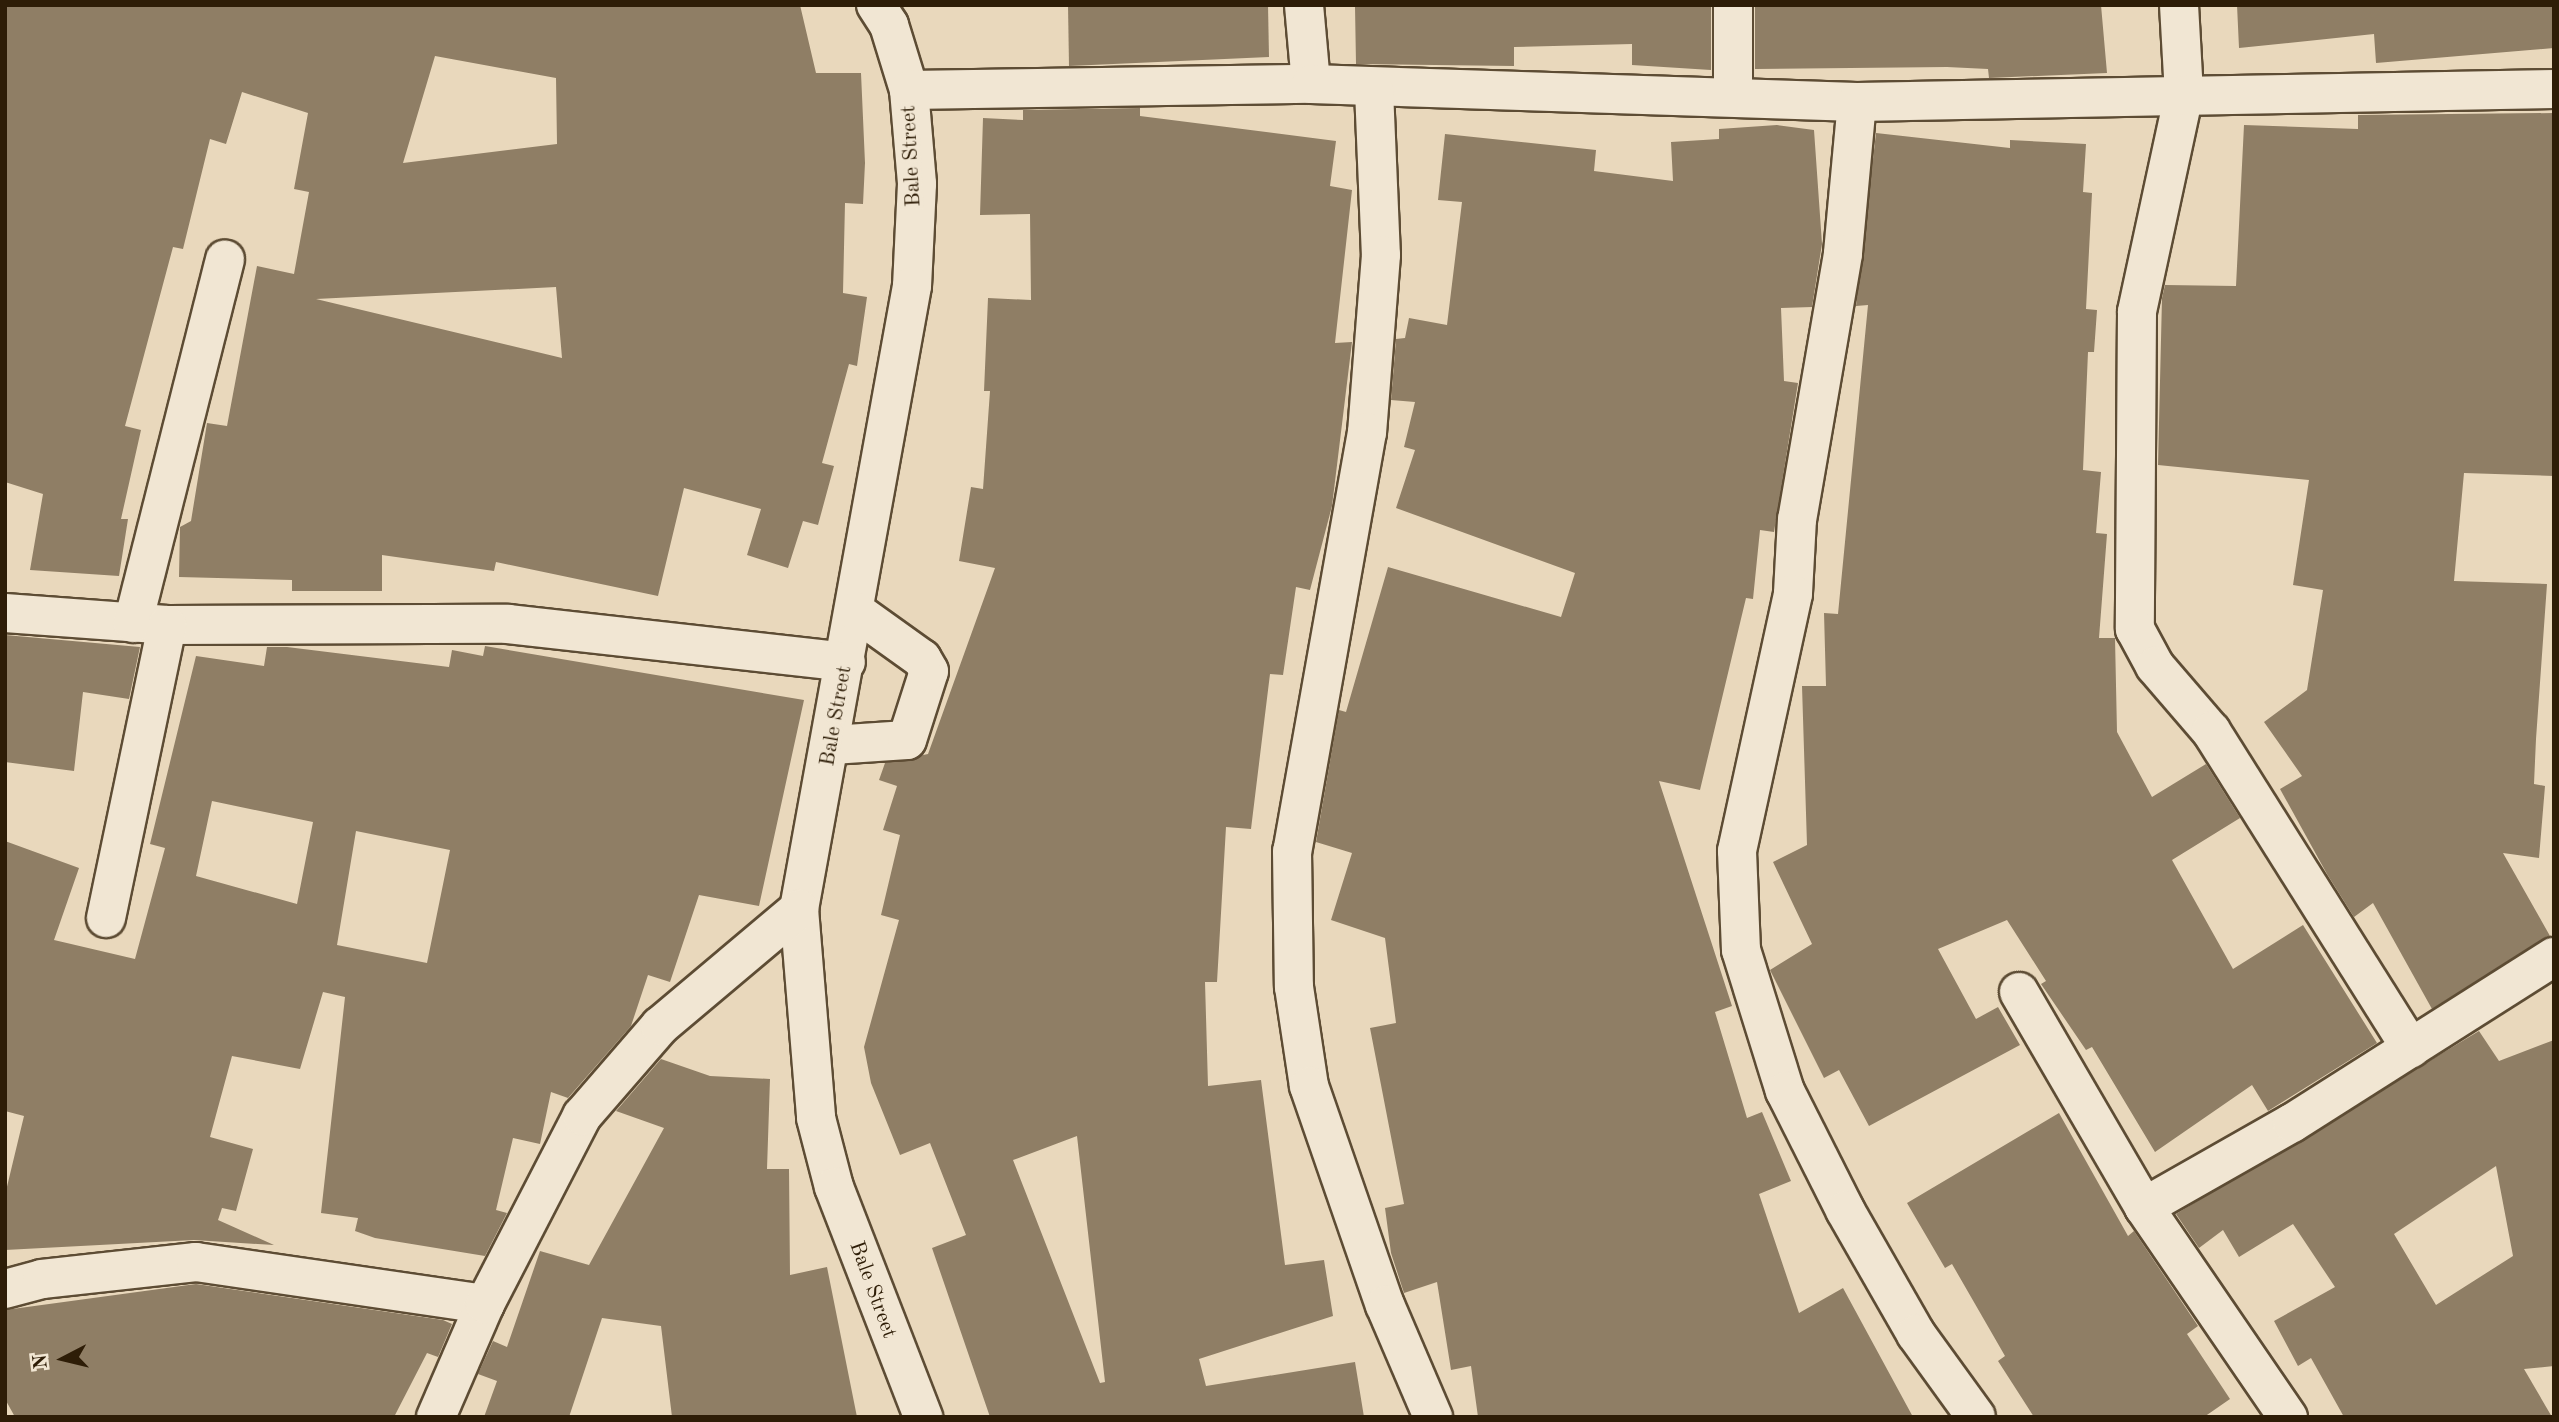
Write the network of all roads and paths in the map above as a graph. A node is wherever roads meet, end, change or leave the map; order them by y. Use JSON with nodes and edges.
{"nodes":[{"id":1,"x":876,"y":5,"type":"edge"},
{"id":2,"x":1304,"y":5,"type":"edge"},
{"id":3,"x":1733,"y":5,"type":"edge"},
{"id":4,"x":2179,"y":5,"type":"edge"},
{"id":5,"x":1311,"y":84,"type":"junction"},
{"id":6,"x":2554,"y":89,"type":"edge"},
{"id":7,"x":909,"y":90,"type":"junction"},
{"id":8,"x":1374,"y":90,"type":"junction"},
{"id":9,"x":1733,"y":93,"type":"junction"},
{"id":10,"x":2184,"y":94,"type":"junction"},
{"id":11,"x":1857,"y":102,"type":"junction"},
{"id":12,"x":225,"y":259,"type":"dead end"},
{"id":13,"x":855,"y":611,"type":"junction"},
{"id":14,"x":5,"y":613,"type":"edge"},
{"id":15,"x":150,"y":624,"type":"junction"},
{"id":16,"x":846,"y":662,"type":"junction"},
{"id":17,"x":832,"y":745,"type":"junction"},
{"id":18,"x":799,"y":909,"type":"junction"},
{"id":19,"x":106,"y":918,"type":"dead end"},
{"id":20,"x":2554,"y":957,"type":"edge"},
{"id":21,"x":2018,"y":992,"type":"dead end"},
{"id":22,"x":2412,"y":1048,"type":"junction"},
{"id":23,"x":2144,"y":1207,"type":"junction"},
{"id":24,"x":5,"y":1289,"type":"edge"},
{"id":25,"x":485,"y":1304,"type":"junction"},
{"id":26,"x":436,"y":1417,"type":"edge"},
{"id":27,"x":923,"y":1417,"type":"edge"},
{"id":28,"x":1433,"y":1417,"type":"edge"},
{"id":29,"x":1976,"y":1417,"type":"edge"},
{"id":30,"x":2288,"y":1417,"type":"edge"}],
"edges":[{"from":1,"to":7,"type":"street","name":"Bale Street"},
{"from":2,"to":5,"type":"street"},
{"from":3,"to":9,"type":"street"},
{"from":4,"to":10,"type":"street"},
{"from":5,"to":7,"type":"street"},
{"from":5,"to":8,"type":"street"},
{"from":6,"to":10,"type":"street"},
{"from":7,"to":13,"type":"street","name":"Bale Street"},
{"from":8,"to":9,"type":"street"},
{"from":8,"to":28,"type":"street"},
{"from":9,"to":11,"type":"street"},
{"from":10,"to":11,"type":"street"},
{"from":10,"to":22,"type":"street"},
{"from":11,"to":29,"type":"street"},
{"from":12,"to":15,"type":"street"},
{"from":13,"to":16,"type":"street","name":"Bale Street"},
{"from":13,"to":17,"type":"street"},
{"from":14,"to":15,"type":"street"},
{"from":15,"to":16,"type":"street"},
{"from":15,"to":19,"type":"street"},
{"from":16,"to":17,"type":"street","name":"Bale Street"},
{"from":17,"to":18,"type":"street","name":"Bale Street"},
{"from":18,"to":25,"type":"street"},
{"from":18,"to":27,"type":"street","name":"Bale Street"},
{"from":20,"to":22,"type":"street"},
{"from":21,"to":23,"type":"street"},
{"from":22,"to":23,"type":"street"},
{"from":23,"to":30,"type":"street"},
{"from":24,"to":25,"type":"street"},
{"from":25,"to":26,"type":"street"}]}
